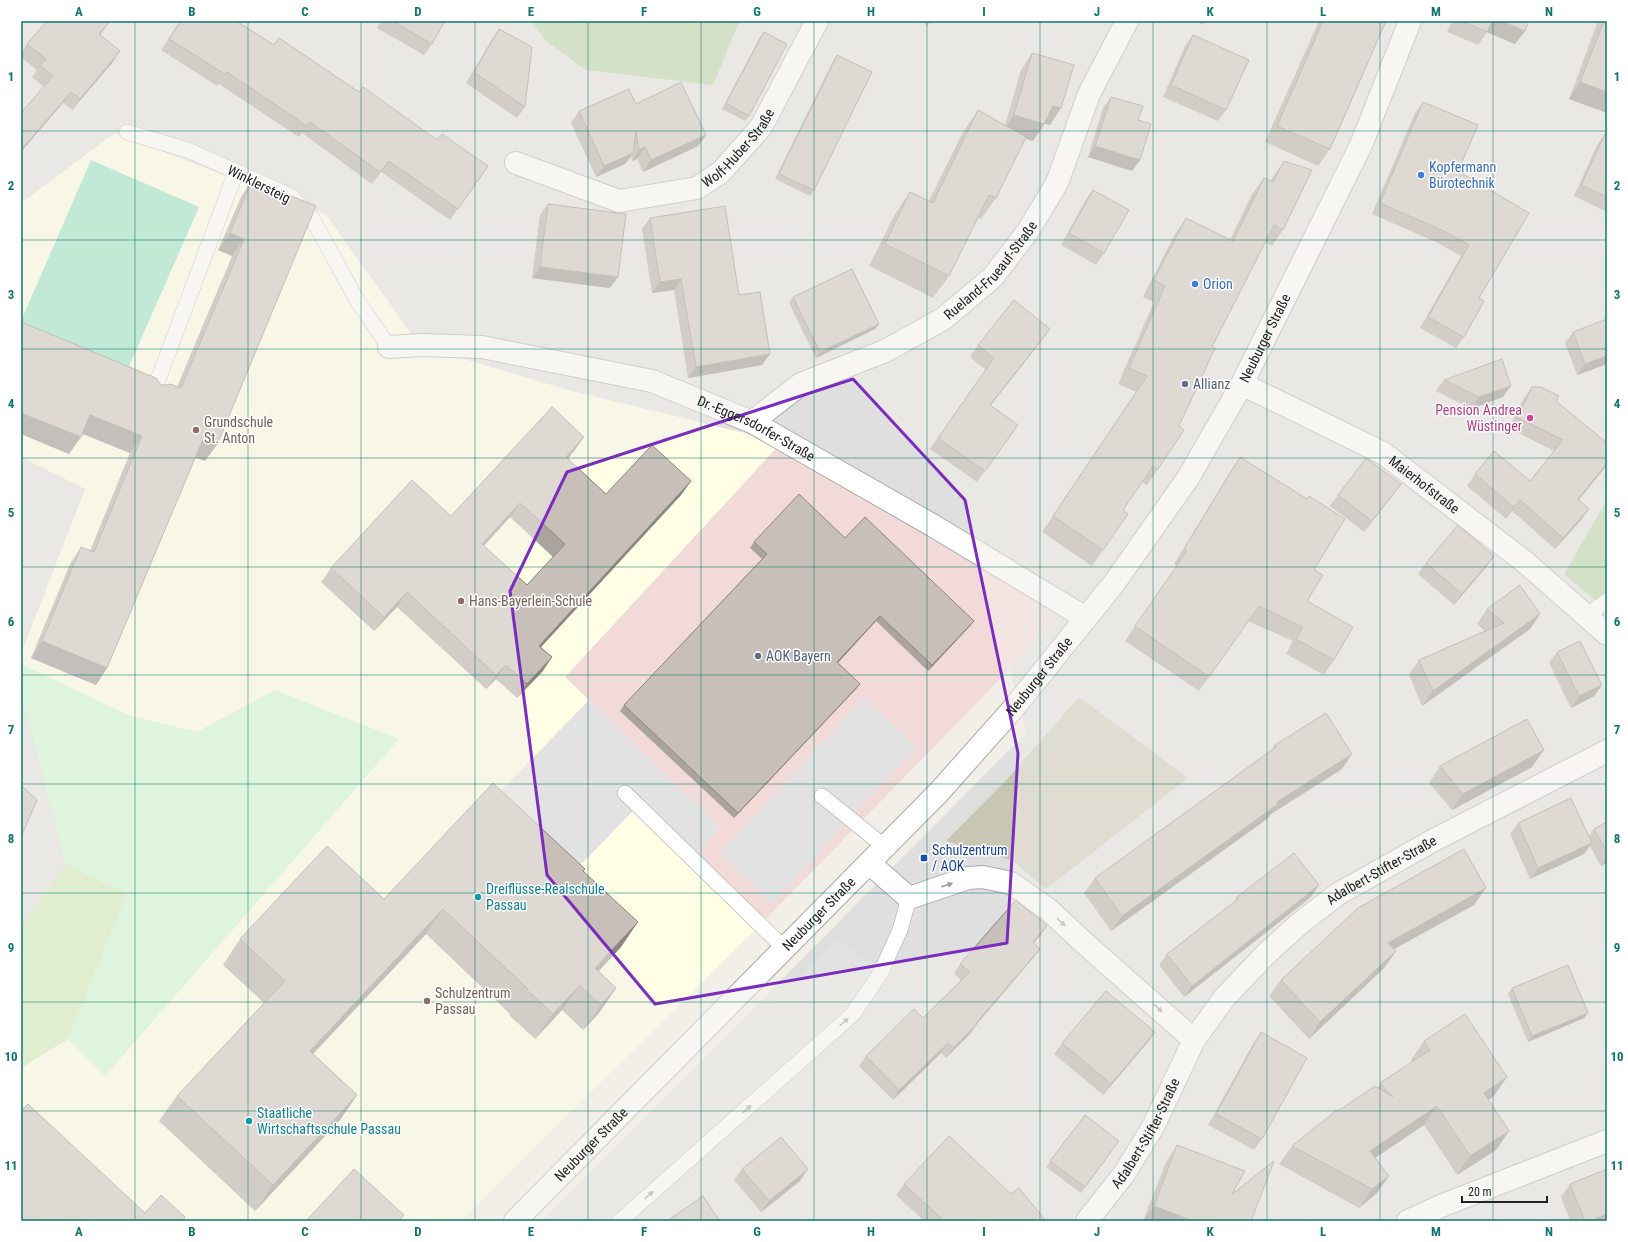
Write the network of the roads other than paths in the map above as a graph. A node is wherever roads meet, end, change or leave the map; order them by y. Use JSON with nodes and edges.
{"nodes":[{"id":1,"x":817,"y":21,"type":"edge"},
{"id":2,"x":1127,"y":21,"type":"edge"},
{"id":3,"x":1410,"y":21,"type":"edge"},
{"id":4,"x":127,"y":132,"type":"dead end"},
{"id":5,"x":516,"y":163,"type":"dead end"},
{"id":6,"x":236,"y":172,"type":"junction"},
{"id":7,"x":389,"y":346,"type":"joint"},
{"id":8,"x":1242,"y":384,"type":"junction"},
{"id":9,"x":153,"y":393,"type":"edge"},
{"id":10,"x":752,"y":422,"type":"junction"},
{"id":11,"x":1607,"y":601,"type":"edge"},
{"id":12,"x":1586,"y":616,"type":"junction"},
{"id":13,"x":1086,"y":618,"type":"junction"},
{"id":14,"x":1607,"y":634,"type":"edge"},
{"id":15,"x":1607,"y":751,"type":"edge"},
{"id":16,"x":625,"y":793,"type":"dead end"},
{"id":17,"x":822,"y":796,"type":"dead end"},
{"id":18,"x":885,"y":847,"type":"junction"},
{"id":19,"x":869,"y":863,"type":"junction"},
{"id":20,"x":910,"y":898,"type":"junction"},
{"id":21,"x":784,"y":949,"type":"junction"},
{"id":22,"x":1194,"y":1040,"type":"junction"},
{"id":23,"x":1607,"y":1141,"type":"edge"},
{"id":24,"x":515,"y":1221,"type":"edge"},
{"id":25,"x":620,"y":1221,"type":"edge"},
{"id":26,"x":1087,"y":1221,"type":"edge"},
{"id":27,"x":1408,"y":1221,"type":"edge"}],
"edges":[{"from":1,"to":5,"type":"street","name":"Wolf-Huber-Straße"},
{"from":2,"to":10,"type":"street","name":"Rueland-Frueauf-Straße"},
{"from":3,"to":8,"type":"street","name":"Neuburger Straße"},
{"from":4,"to":6,"type":"lane","name":"Winklersteig"},
{"from":6,"to":7,"type":"lane","name":"Winklersteig"},
{"from":6,"to":9,"type":"lane"},
{"from":7,"to":10,"type":"street","name":"Dr.-Eggersdorfer-Straße"},
{"from":8,"to":12,"type":"street","name":"Maierhofstraße"},
{"from":8,"to":13,"type":"street","name":"Neuburger Straße"},
{"from":10,"to":13,"type":"street","name":"Dr.-Eggersdorfer-Straße"},
{"from":11,"to":12,"type":"lane"},
{"from":12,"to":14,"type":"street","name":"Maierhofstraße"},
{"from":13,"to":18,"type":"street","name":"Neuburger Straße"},
{"from":15,"to":22,"type":"street","name":"Adalbert-Stifter-Straße"},
{"from":16,"to":21,"type":"lane"},
{"from":17,"to":18,"type":"lane"},
{"from":18,"to":19,"type":"street","name":"Neuburger Straße"},
{"from":19,"to":20,"type":"street"},
{"from":19,"to":21,"type":"street","name":"Neuburger Straße"},
{"from":20,"to":22,"type":"street","one_way":true},
{"from":25,"to":20,"type":"lane","one_way":true},
{"from":21,"to":24,"type":"street","name":"Neuburger Straße"},
{"from":22,"to":26,"type":"street","name":"Adalbert-Stifter-Straße"},
{"from":23,"to":27,"type":"street"}]}
